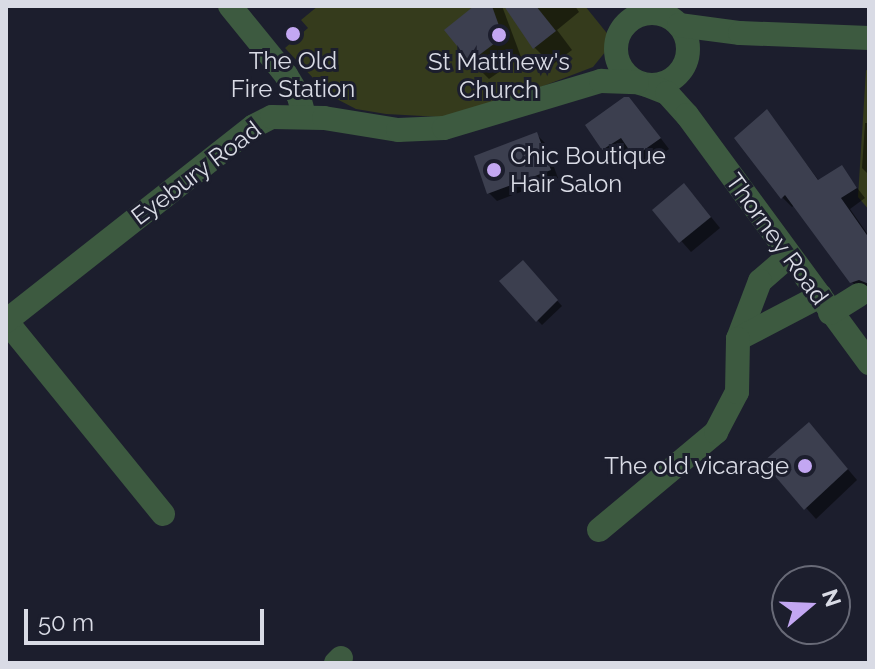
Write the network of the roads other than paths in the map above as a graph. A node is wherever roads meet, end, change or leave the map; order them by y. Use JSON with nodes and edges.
{"nodes":[{"id":1,"x":230,"y":6,"type":"edge"},
{"id":2,"x":635,"y":12,"type":"edge"},
{"id":3,"x":679,"y":25,"type":"junction"},
{"id":4,"x":740,"y":33,"type":"junction"},
{"id":5,"x":869,"y":38,"type":"edge"},
{"id":6,"x":616,"y":49,"type":"junction"},
{"id":7,"x":686,"y":57,"type":"junction"},
{"id":8,"x":601,"y":81,"type":"junction"},
{"id":9,"x":642,"y":83,"type":"junction"},
{"id":10,"x":687,"y":115,"type":"junction"},
{"id":11,"x":304,"y":116,"type":"junction"},
{"id":12,"x":789,"y":256,"type":"junction"},
{"id":13,"x":859,"y":295,"type":"dead end"},
{"id":14,"x":825,"y":305,"type":"junction"},
{"id":15,"x":6,"y":321,"type":"edge"},
{"id":16,"x":738,"y":339,"type":"junction"},
{"id":17,"x":869,"y":363,"type":"edge"},
{"id":18,"x":163,"y":514,"type":"dead end"},
{"id":19,"x":599,"y":530,"type":"dead end"}],
"edges":[{"from":1,"to":11,"type":"street"},
{"from":2,"to":3,"type":"street"},
{"from":2,"to":6,"type":"street"},
{"from":3,"to":4,"type":"street"},
{"from":3,"to":7,"type":"street"},
{"from":4,"to":5,"type":"street"},
{"from":4,"to":7,"type":"street"},
{"from":6,"to":8,"type":"street"},
{"from":6,"to":9,"type":"street"},
{"from":7,"to":9,"type":"street"},
{"from":7,"to":10,"type":"street"},
{"from":8,"to":9,"type":"street","name":"Eyebury Road"},
{"from":8,"to":11,"type":"street","name":"Eyebury Road"},
{"from":9,"to":10,"type":"street","name":"Thorney Road"},
{"from":10,"to":12,"type":"street","name":"Thorney Road"},
{"from":11,"to":15,"type":"street","name":"Eyebury Road"},
{"from":12,"to":14,"type":"street","name":"Thorney Road"},
{"from":12,"to":16,"type":"street"},
{"from":13,"to":14,"type":"street"},
{"from":14,"to":16,"type":"street"},
{"from":14,"to":17,"type":"street","name":"Thorney Road"},
{"from":15,"to":18,"type":"street"},
{"from":16,"to":19,"type":"street"}]}
